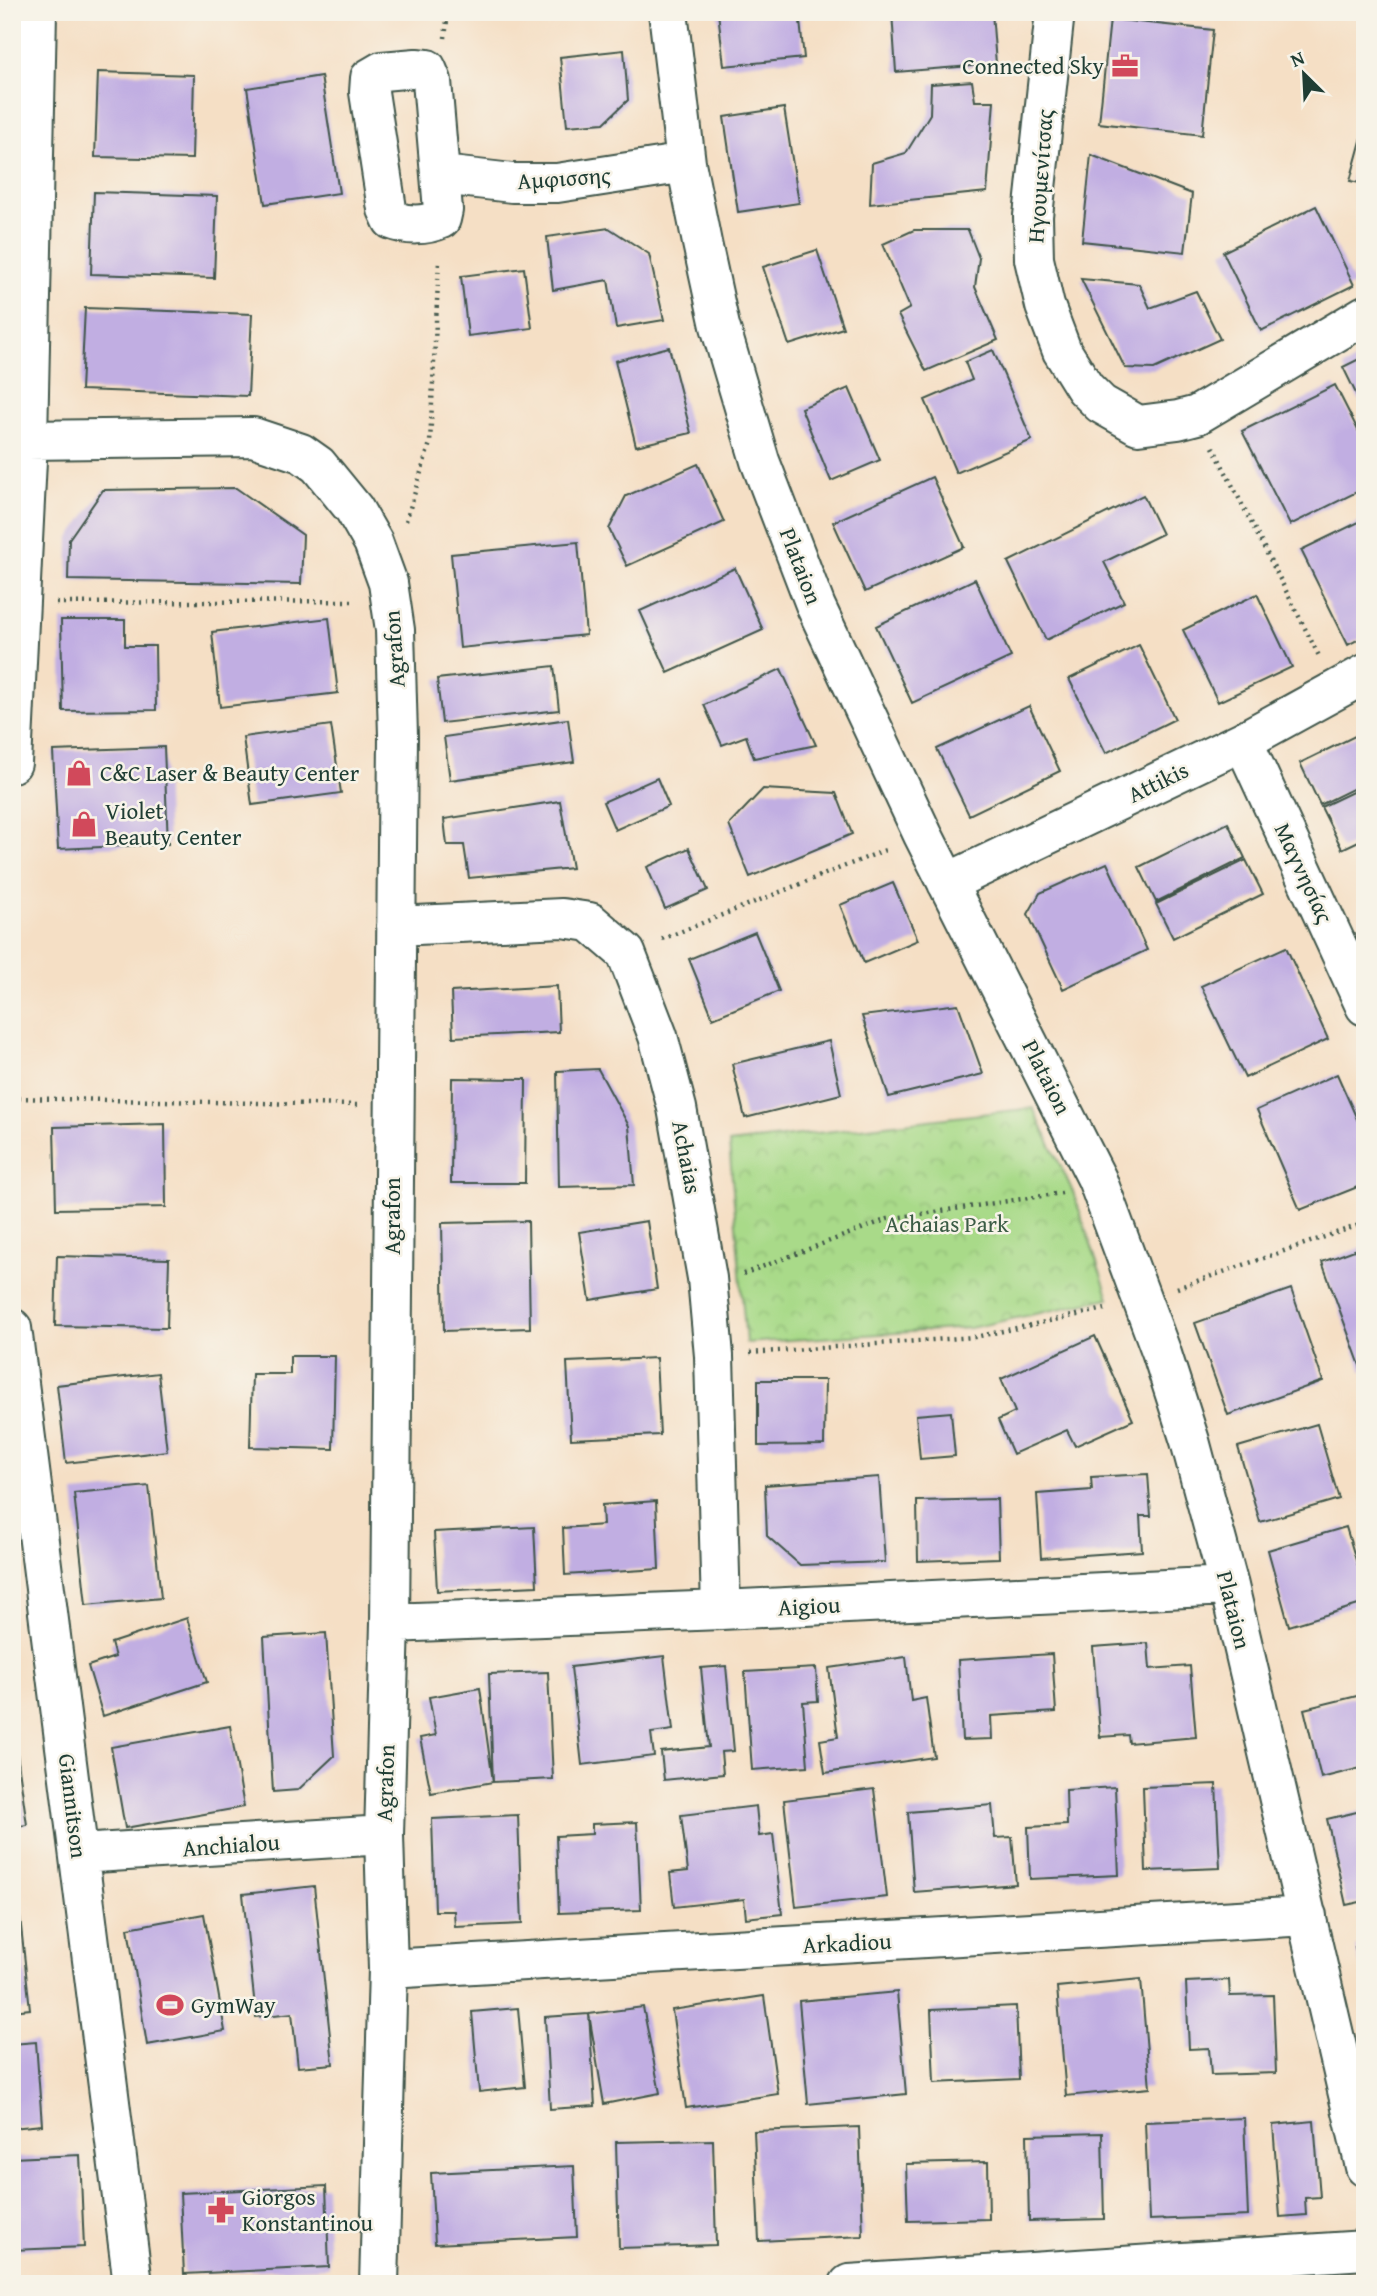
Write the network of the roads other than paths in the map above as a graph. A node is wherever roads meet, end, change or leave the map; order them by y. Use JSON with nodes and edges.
{"nodes":[{"id":1,"x":37,"y":12,"type":"edge"},
{"id":2,"x":668,"y":12,"type":"edge"},
{"id":3,"x":1055,"y":12,"type":"edge"},
{"id":4,"x":686,"y":163,"type":"junction"},
{"id":5,"x":442,"y":175,"type":"junction"},
{"id":6,"x":1365,"y":315,"type":"edge"},
{"id":7,"x":28,"y":440,"type":"junction"},
{"id":8,"x":1350,"y":682,"type":"edge"},
{"id":9,"x":1243,"y":741,"type":"junction"},
{"id":10,"x":12,"y":763,"type":"edge"},
{"id":11,"x":947,"y":883,"type":"junction"},
{"id":12,"x":396,"y":926,"type":"junction"},
{"id":13,"x":1365,"y":1006,"type":"edge"},
{"id":14,"x":12,"y":1328,"type":"edge"},
{"id":15,"x":1229,"y":1586,"type":"junction"},
{"id":16,"x":721,"y":1610,"type":"junction"},
{"id":17,"x":390,"y":1623,"type":"junction"},
{"id":18,"x":384,"y":1835,"type":"junction"},
{"id":19,"x":79,"y":1854,"type":"junction"},
{"id":20,"x":1307,"y":1916,"type":"junction"},
{"id":21,"x":388,"y":1969,"type":"junction"},
{"id":22,"x":1365,"y":2166,"type":"edge"},
{"id":23,"x":1365,"y":2250,"type":"edge"},
{"id":24,"x":866,"y":2283,"type":"edge"},
{"id":25,"x":133,"y":2284,"type":"edge"},
{"id":26,"x":379,"y":2284,"type":"edge"}],
"edges":[{"from":1,"to":7,"type":"street"},
{"from":2,"to":4,"type":"street","name":"Plataion"},
{"from":3,"to":6,"type":"street","name":"Ηγουμενίτσας"},
{"from":4,"to":5,"type":"street","name":"Αμφισσης"},
{"from":4,"to":11,"type":"street","name":"Plataion"},
{"from":5,"to":5,"type":"street"},
{"from":7,"to":10,"type":"street"},
{"from":7,"to":12,"type":"street","name":"Agrafon"},
{"from":8,"to":9,"type":"street","name":"Attikis"},
{"from":9,"to":11,"type":"street","name":"Attikis"},
{"from":9,"to":13,"type":"street","name":"Μαγνησίας"},
{"from":11,"to":15,"type":"street","name":"Plataion"},
{"from":12,"to":16,"type":"street","name":"Achaias"},
{"from":12,"to":17,"type":"street","name":"Agrafon"},
{"from":14,"to":19,"type":"street","name":"Giannitson"},
{"from":15,"to":16,"type":"street","name":"Aigiou"},
{"from":15,"to":20,"type":"street","name":"Plataion"},
{"from":16,"to":17,"type":"street","name":"Aigiou"},
{"from":17,"to":18,"type":"street","name":"Agrafon"},
{"from":18,"to":19,"type":"street","name":"Anchialou"},
{"from":18,"to":21,"type":"street","name":"Agrafon"},
{"from":19,"to":25,"type":"street","name":"Giannitson"},
{"from":20,"to":21,"type":"street","name":"Arkadiou"},
{"from":20,"to":22,"type":"street","name":"Plataion"},
{"from":21,"to":26,"type":"street","name":"Agrafon"},
{"from":23,"to":24,"type":"street"}]}
